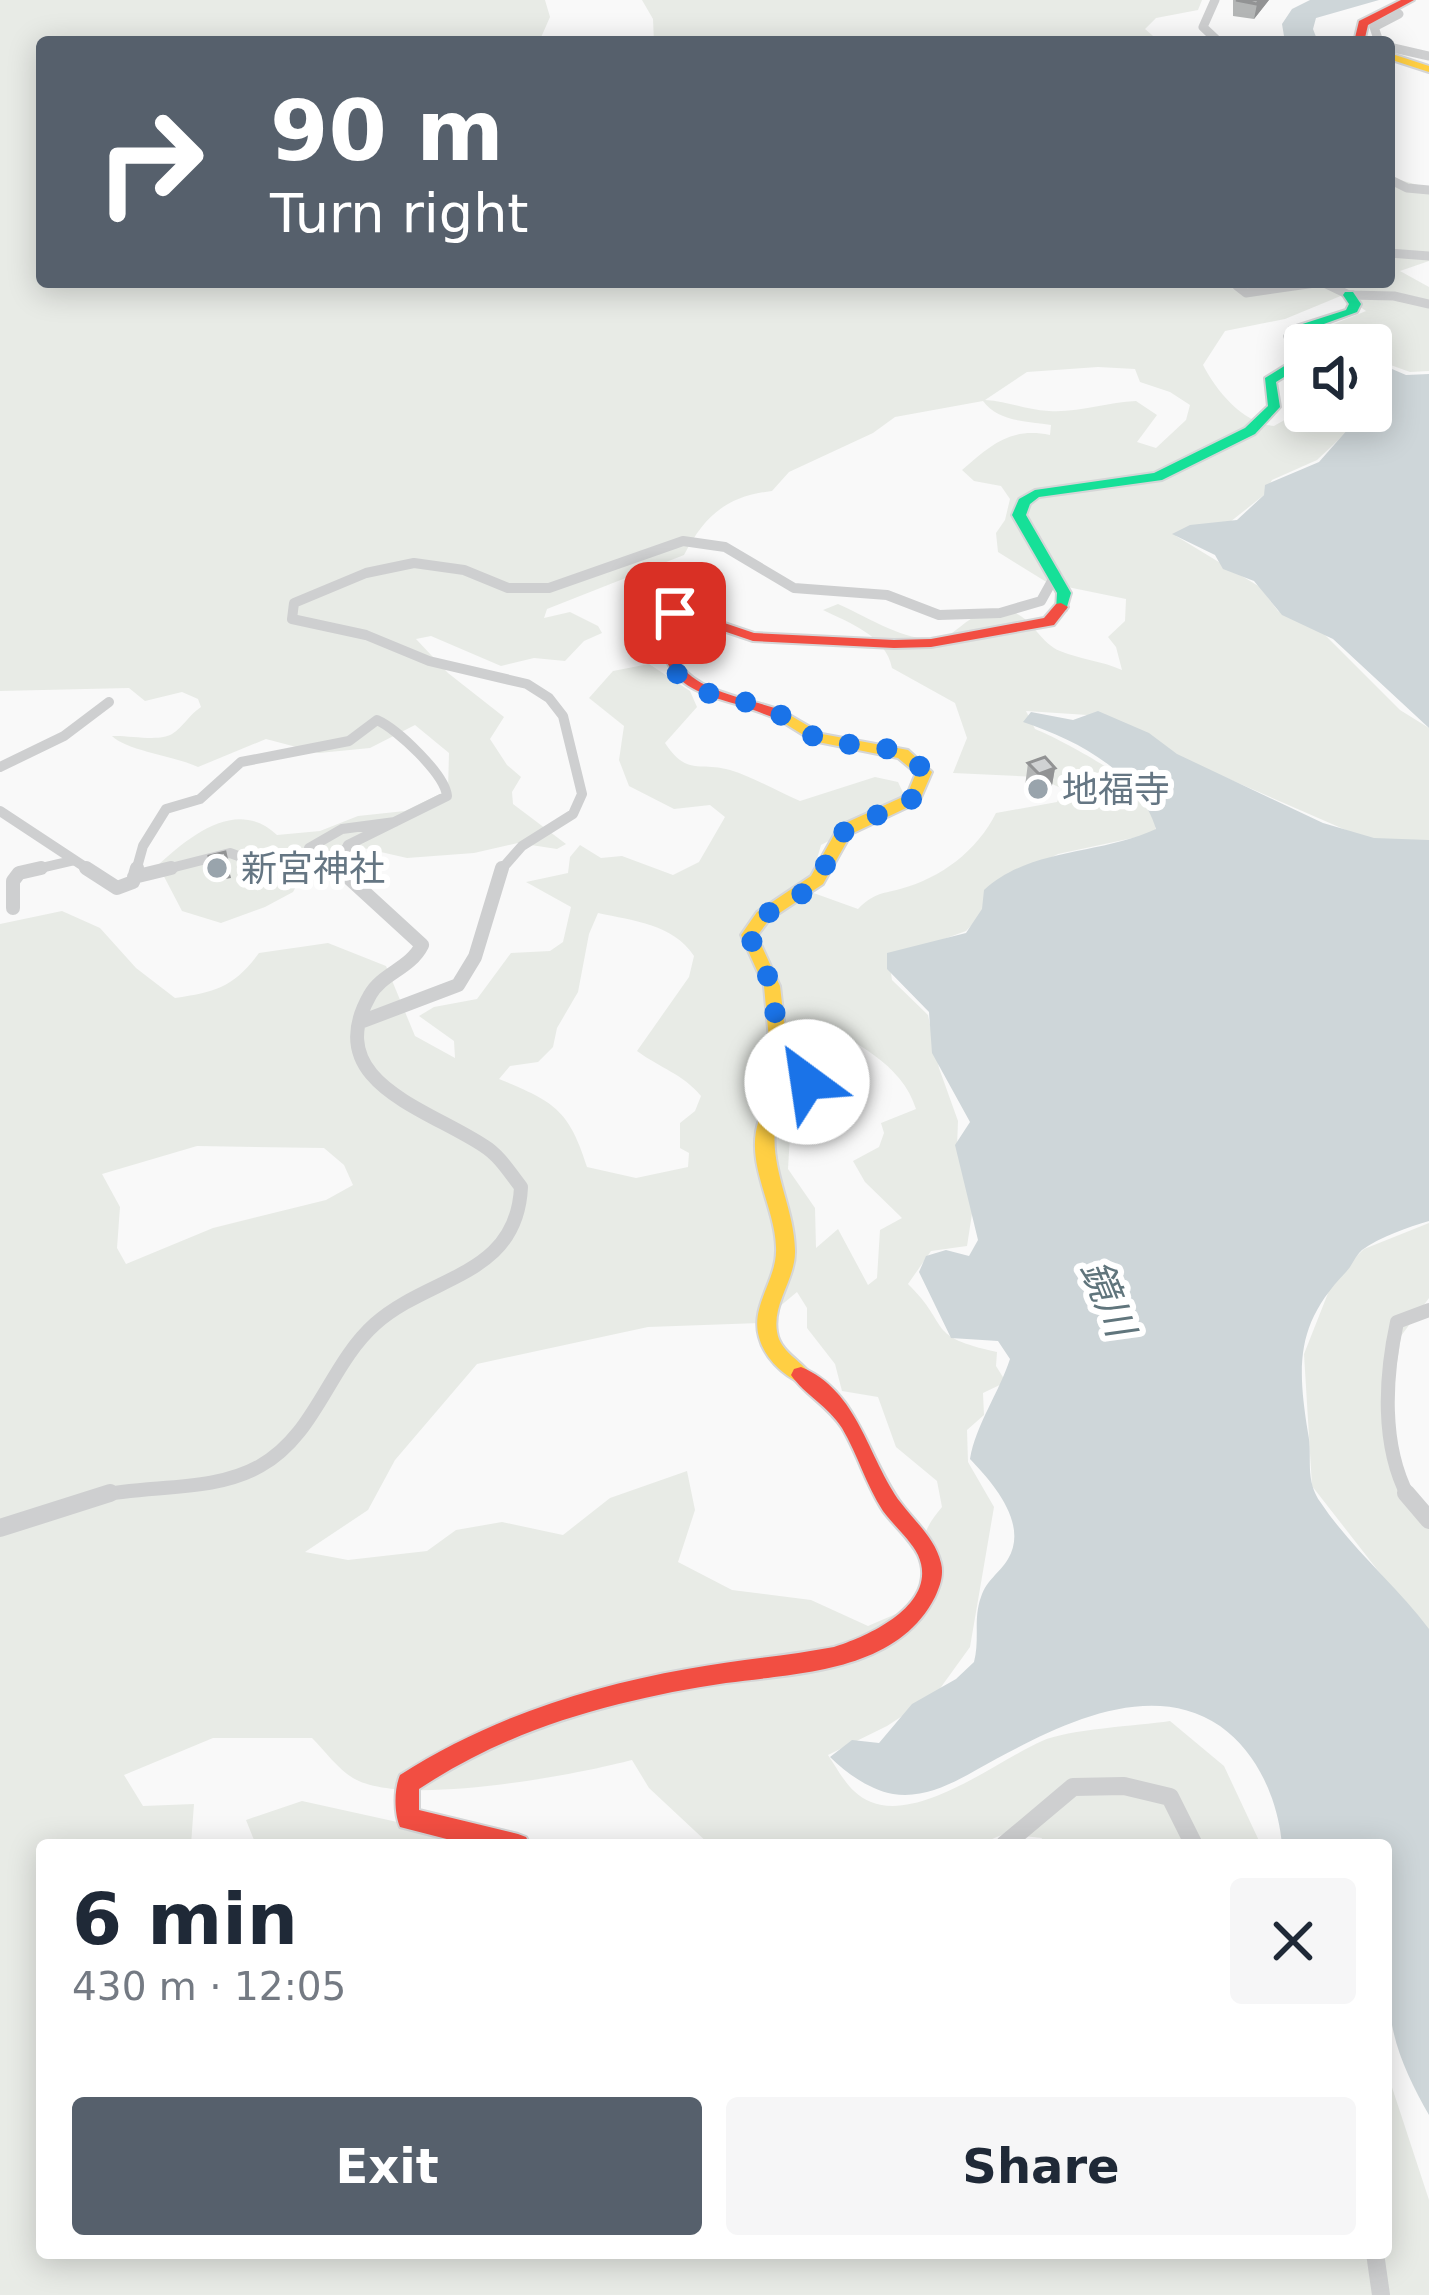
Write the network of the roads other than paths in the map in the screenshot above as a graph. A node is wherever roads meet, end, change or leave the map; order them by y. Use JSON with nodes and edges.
{"nodes":[{"id":1,"x":1215,"y":0,"type":"edge"},
{"id":2,"x":1402,"y":5,"type":"edge"},
{"id":3,"x":1213,"y":36,"type":"edge"},
{"id":4,"x":1360,"y":36,"type":"edge"},
{"id":5,"x":1377,"y":36,"type":"edge"},
{"id":6,"x":1395,"y":52,"type":"edge"},
{"id":7,"x":1395,"y":54,"type":"edge"},
{"id":8,"x":1429,"y":56,"type":"edge"},
{"id":9,"x":1429,"y":69,"type":"edge"},
{"id":10,"x":1395,"y":182,"type":"edge"},
{"id":11,"x":1429,"y":190,"type":"edge"},
{"id":12,"x":1395,"y":254,"type":"edge"},
{"id":13,"x":1429,"y":256,"type":"edge"},
{"id":14,"x":1240,"y":288,"type":"edge"},
{"id":15,"x":1281,"y":288,"type":"edge"},
{"id":16,"x":1334,"y":288,"type":"edge"},
{"id":17,"x":1348,"y":295,"type":"junction"},
{"id":18,"x":1429,"y":304,"type":"edge"},
{"id":19,"x":1056,"y":574,"type":"junction"},
{"id":20,"x":109,"y":702,"type":"dead end"},
{"id":21,"x":0,"y":767,"type":"edge"},
{"id":22,"x":0,"y":811,"type":"edge"},
{"id":23,"x":400,"y":822,"type":"junction"},
{"id":24,"x":309,"y":848,"type":"dead end"},
{"id":25,"x":244,"y":858,"type":"dead end"},
{"id":26,"x":71,"y":860,"type":"junction"},
{"id":27,"x":134,"y":877,"type":"junction"},
{"id":28,"x":13,"y":908,"type":"dead end"},
{"id":29,"x":363,"y":1021,"type":"junction"},
{"id":30,"x":1429,"y":1310,"type":"edge"},
{"id":31,"x":1429,"y":1520,"type":"edge"},
{"id":32,"x":0,"y":1528,"type":"edge"},
{"id":33,"x":493,"y":1839,"type":"edge"},
{"id":34,"x":1011,"y":1839,"type":"edge"},
{"id":35,"x":1191,"y":1839,"type":"edge"},
{"id":36,"x":1376,"y":2259,"type":"edge"},
{"id":37,"x":1381,"y":2295,"type":"edge"}],
"edges":[{"from":1,"to":3,"type":"street"},
{"from":2,"to":4,"type":"street"},
{"from":2,"to":5,"type":"street"},
{"from":6,"to":8,"type":"street"},
{"from":7,"to":9,"type":"street"},
{"from":10,"to":11,"type":"street"},
{"from":12,"to":13,"type":"street"},
{"from":14,"to":15,"type":"street"},
{"from":16,"to":17,"type":"street"},
{"from":17,"to":18,"type":"street"},
{"from":17,"to":19,"type":"street"},
{"from":19,"to":29,"type":"street"},
{"from":19,"to":33,"type":"street"},
{"from":20,"to":21,"type":"street"},
{"from":22,"to":26,"type":"street"},
{"from":23,"to":24,"type":"street"},
{"from":23,"to":27,"type":"street"},
{"from":23,"to":29,"type":"street"},
{"from":25,"to":27,"type":"street"},
{"from":26,"to":27,"type":"street"},
{"from":26,"to":28,"type":"street"},
{"from":29,"to":32,"type":"street"},
{"from":30,"to":31,"type":"street"},
{"from":34,"to":35,"type":"street"},
{"from":36,"to":37,"type":"street"}]}
